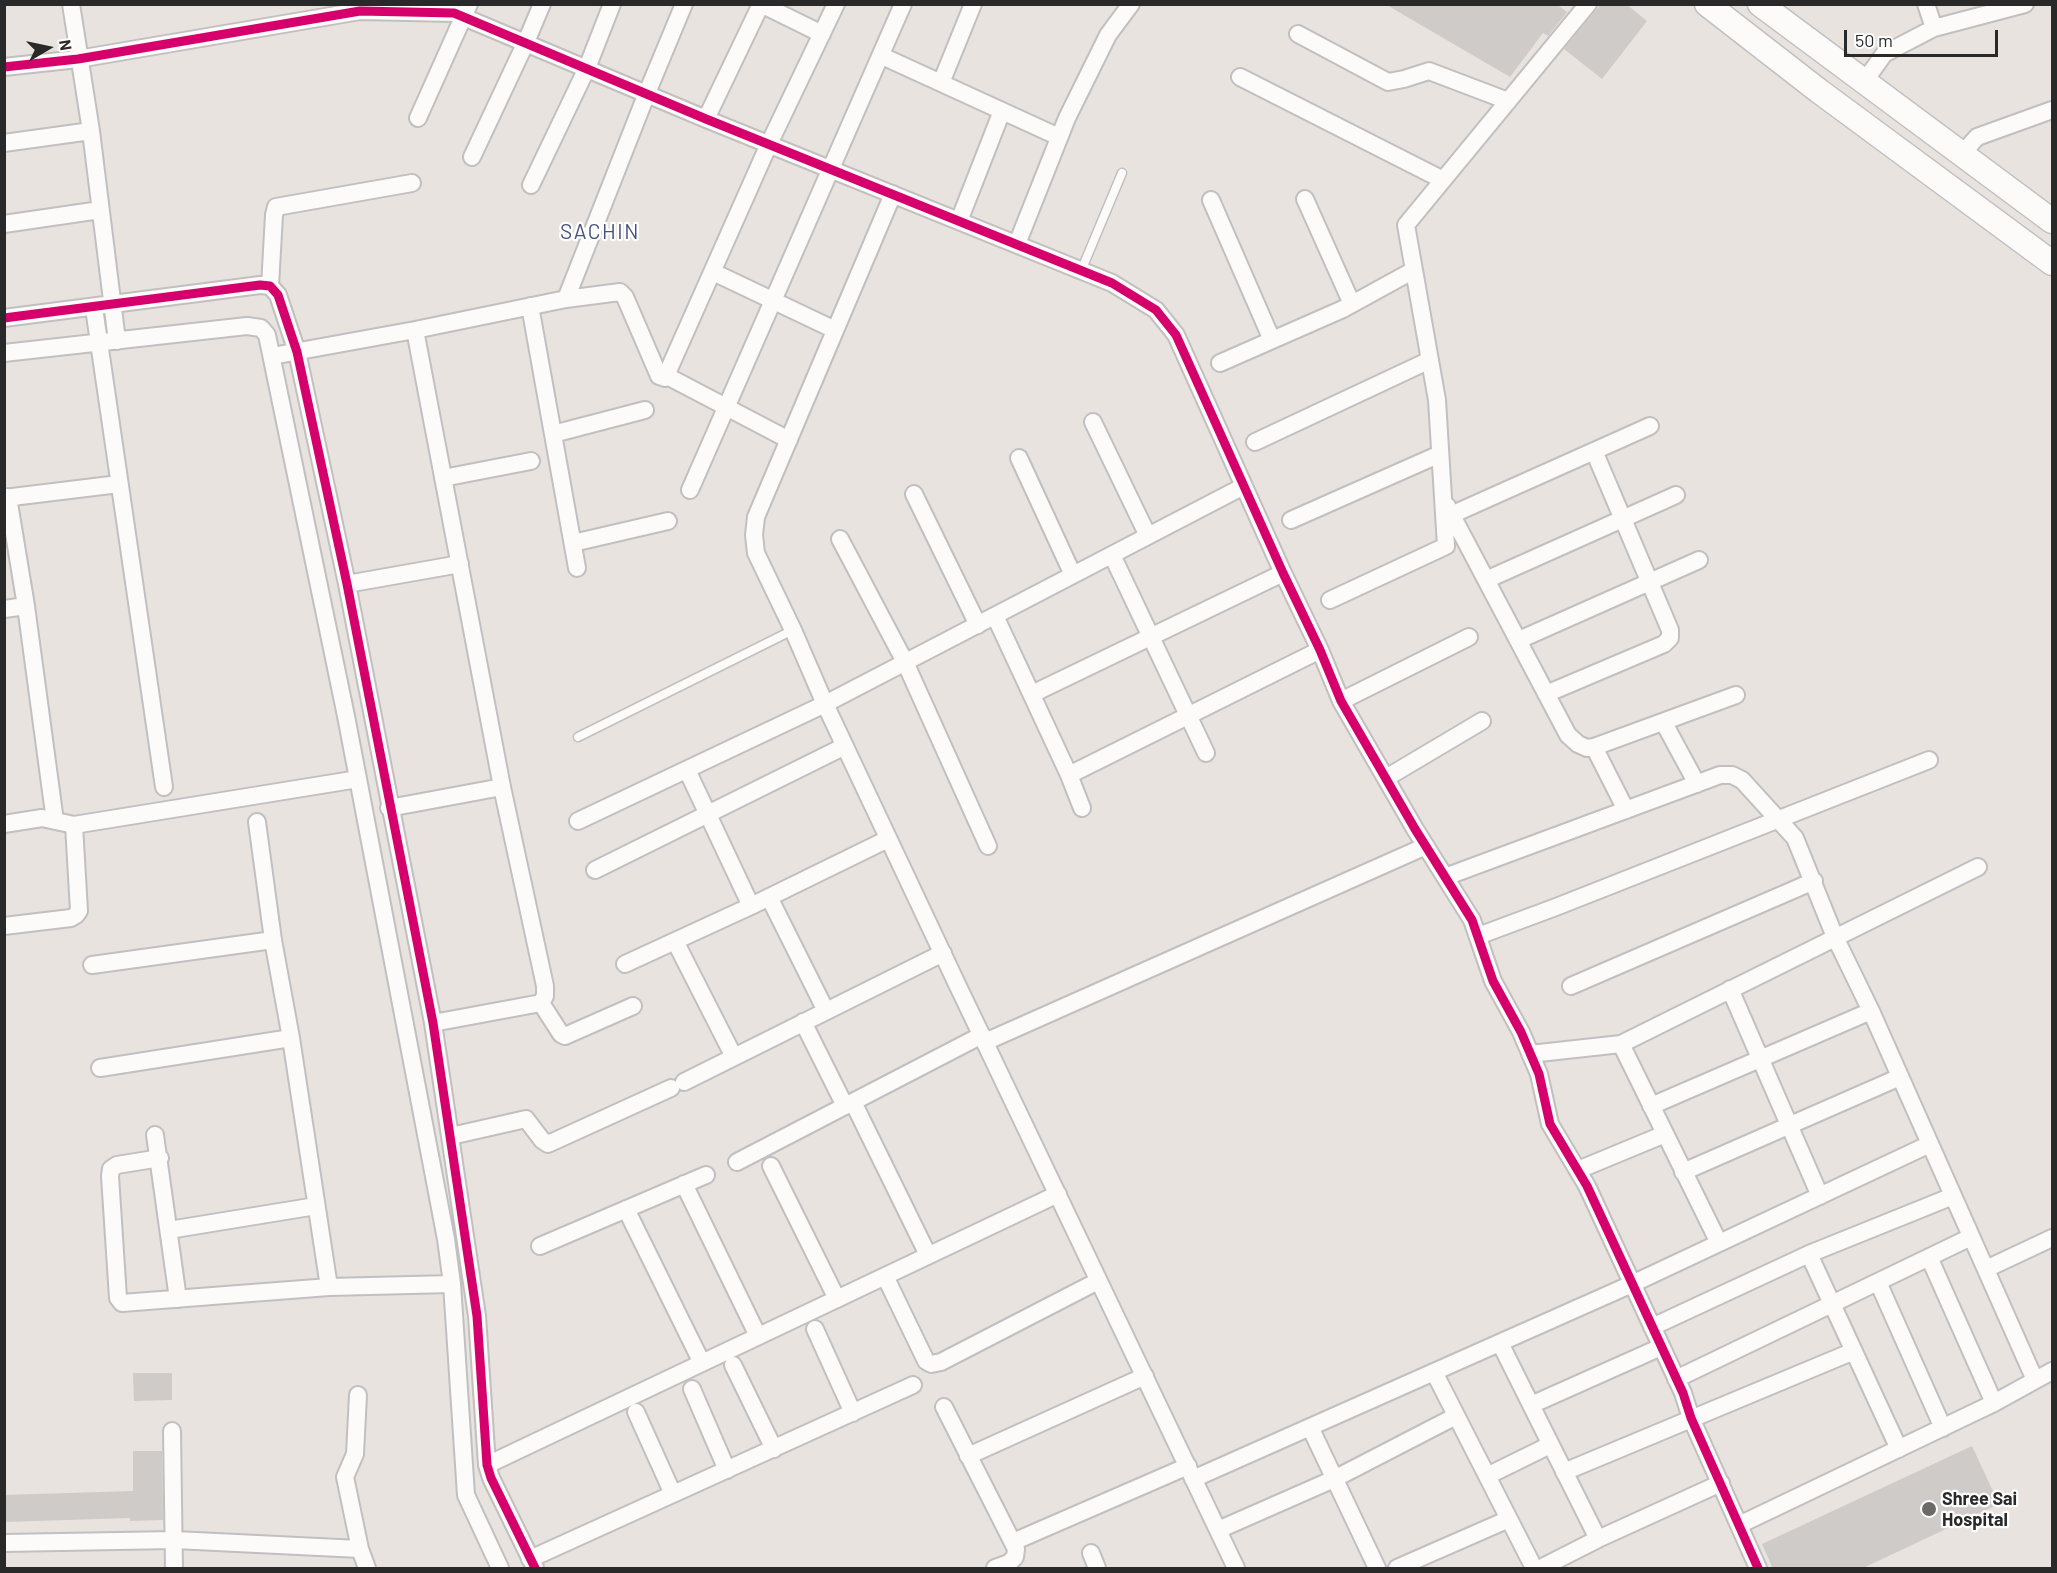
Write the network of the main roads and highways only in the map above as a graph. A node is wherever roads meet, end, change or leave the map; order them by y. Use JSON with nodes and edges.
{"nodes":[{"id":1,"x":1707,"y":4,"type":"edge"},
{"id":2,"x":1760,"y":4,"type":"edge"},
{"id":3,"x":1928,"y":129,"type":"junction"},
{"id":4,"x":1907,"y":156,"type":"junction"},
{"id":5,"x":2052,"y":221,"type":"edge"},
{"id":6,"x":2052,"y":263,"type":"edge"}],
"edges":[{"from":1,"to":4,"type":"main road"},
{"from":2,"to":3,"type":"main road"},
{"from":3,"to":4,"type":"main road"},
{"from":3,"to":5,"type":"main road"},
{"from":4,"to":6,"type":"main road"}]}
